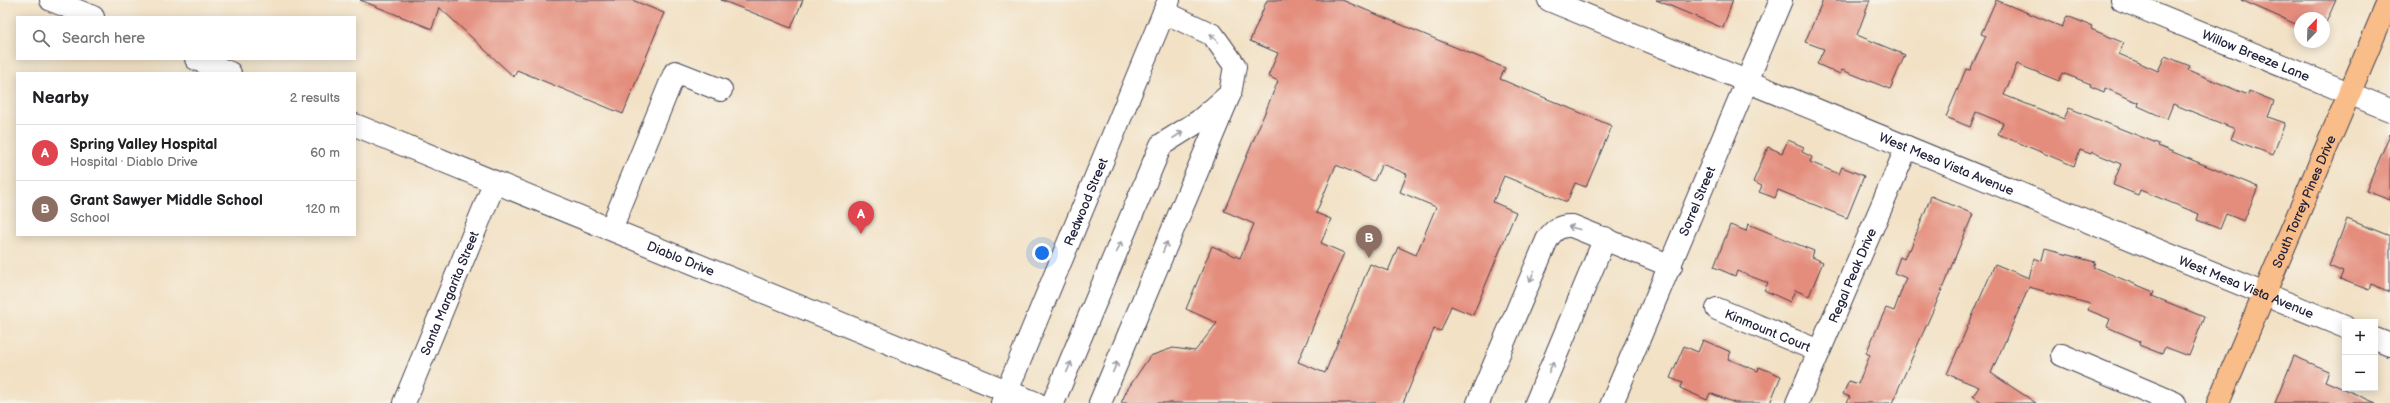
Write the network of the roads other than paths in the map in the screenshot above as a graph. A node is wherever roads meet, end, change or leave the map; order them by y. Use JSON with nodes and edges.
{"nodes":[{"id":1,"x":51,"y":0,"type":"edge"},
{"id":2,"x":1549,"y":0,"type":"edge"},
{"id":3,"x":1781,"y":0,"type":"edge"},
{"id":4,"x":2122,"y":0,"type":"edge"},
{"id":5,"x":2389,"y":0,"type":"edge"},
{"id":6,"x":1166,"y":6,"type":"edge"},
{"id":7,"x":91,"y":16,"type":"edge"},
{"id":8,"x":198,"y":60,"type":"edge"},
{"id":9,"x":228,"y":72,"type":"edge"},
{"id":10,"x":1748,"y":82,"type":"junction"},
{"id":11,"x":721,"y":90,"type":"dead end"},
{"id":12,"x":2349,"y":93,"type":"junction"},
{"id":13,"x":1230,"y":94,"type":"junction"},
{"id":14,"x":2390,"y":110,"type":"edge"},
{"id":15,"x":356,"y":125,"type":"edge"},
{"id":16,"x":1907,"y":148,"type":"junction"},
{"id":17,"x":494,"y":184,"type":"junction"},
{"id":18,"x":611,"y":229,"type":"junction"},
{"id":19,"x":1605,"y":238,"type":"junction"},
{"id":20,"x":1671,"y":266,"type":"junction"},
{"id":21,"x":2264,"y":294,"type":"junction"},
{"id":22,"x":1717,"y":309,"type":"dead end"},
{"id":23,"x":2342,"y":326,"type":"edge"},
{"id":24,"x":2378,"y":340,"type":"edge"},
{"id":25,"x":2390,"y":345,"type":"edge"},
{"id":26,"x":1819,"y":351,"type":"junction"},
{"id":27,"x":2062,"y":355,"type":"dead end"},
{"id":28,"x":1005,"y":397,"type":"edge"},
{"id":29,"x":1616,"y":402,"type":"edge"},
{"id":30,"x":404,"y":403,"type":"edge"},
{"id":31,"x":1036,"y":403,"type":"edge"},
{"id":32,"x":1053,"y":403,"type":"edge"},
{"id":33,"x":1100,"y":403,"type":"edge"},
{"id":34,"x":1478,"y":403,"type":"edge"},
{"id":35,"x":1536,"y":403,"type":"edge"},
{"id":36,"x":1797,"y":403,"type":"edge"},
{"id":37,"x":2175,"y":403,"type":"edge"},
{"id":38,"x":2218,"y":403,"type":"edge"}],
"edges":[{"from":1,"to":7,"type":"street"},
{"from":2,"to":10,"type":"street","name":"West Mesa Vista Avenue"},
{"from":3,"to":10,"type":"street","name":"Sorrel Street"},
{"from":4,"to":12,"type":"street","name":"Willow Breeze Lane"},
{"from":5,"to":12,"type":"main road","name":"South Torrey Pines Drive"},
{"from":13,"to":6,"type":"street","one_way":true},
{"from":6,"to":28,"type":"street","name":"Redwood Street"},
{"from":8,"to":9,"type":"street"},
{"from":10,"to":16,"type":"street","name":"West Mesa Vista Avenue"},
{"from":10,"to":20,"type":"street","name":"Sorrel Street"},
{"from":11,"to":18,"type":"street"},
{"from":12,"to":14,"type":"street","name":"Willow Breeze Lane"},
{"from":12,"to":21,"type":"main road","name":"South Torrey Pines Drive"},
{"from":32,"to":13,"type":"street","one_way":true},
{"from":33,"to":13,"type":"street","one_way":true},
{"from":15,"to":17,"type":"street","name":"Diablo Drive"},
{"from":16,"to":21,"type":"street","name":"West Mesa Vista Avenue"},
{"from":16,"to":26,"type":"street","name":"Regal Peak Drive"},
{"from":17,"to":18,"type":"street","name":"Diablo Drive"},
{"from":17,"to":30,"type":"street","name":"Santa Margarita Street"},
{"from":18,"to":28,"type":"street","name":"Diablo Drive"},
{"from":19,"to":20,"type":"street"},
{"from":19,"to":34,"type":"street","one_way":true},
{"from":35,"to":19,"type":"street","one_way":true},
{"from":20,"to":29,"type":"street","name":"Sorrel Street"},
{"from":21,"to":23,"type":"street","name":"West Mesa Vista Avenue"},
{"from":21,"to":38,"type":"main road","name":"South Torrey Pines Drive"},
{"from":22,"to":26,"type":"street","name":"Kinmount Court"},
{"from":24,"to":25,"type":"street"},
{"from":26,"to":36,"type":"street","name":"Regal Peak Drive"},
{"from":27,"to":37,"type":"street"},
{"from":28,"to":31,"type":"street","name":"Diablo Drive"}]}
